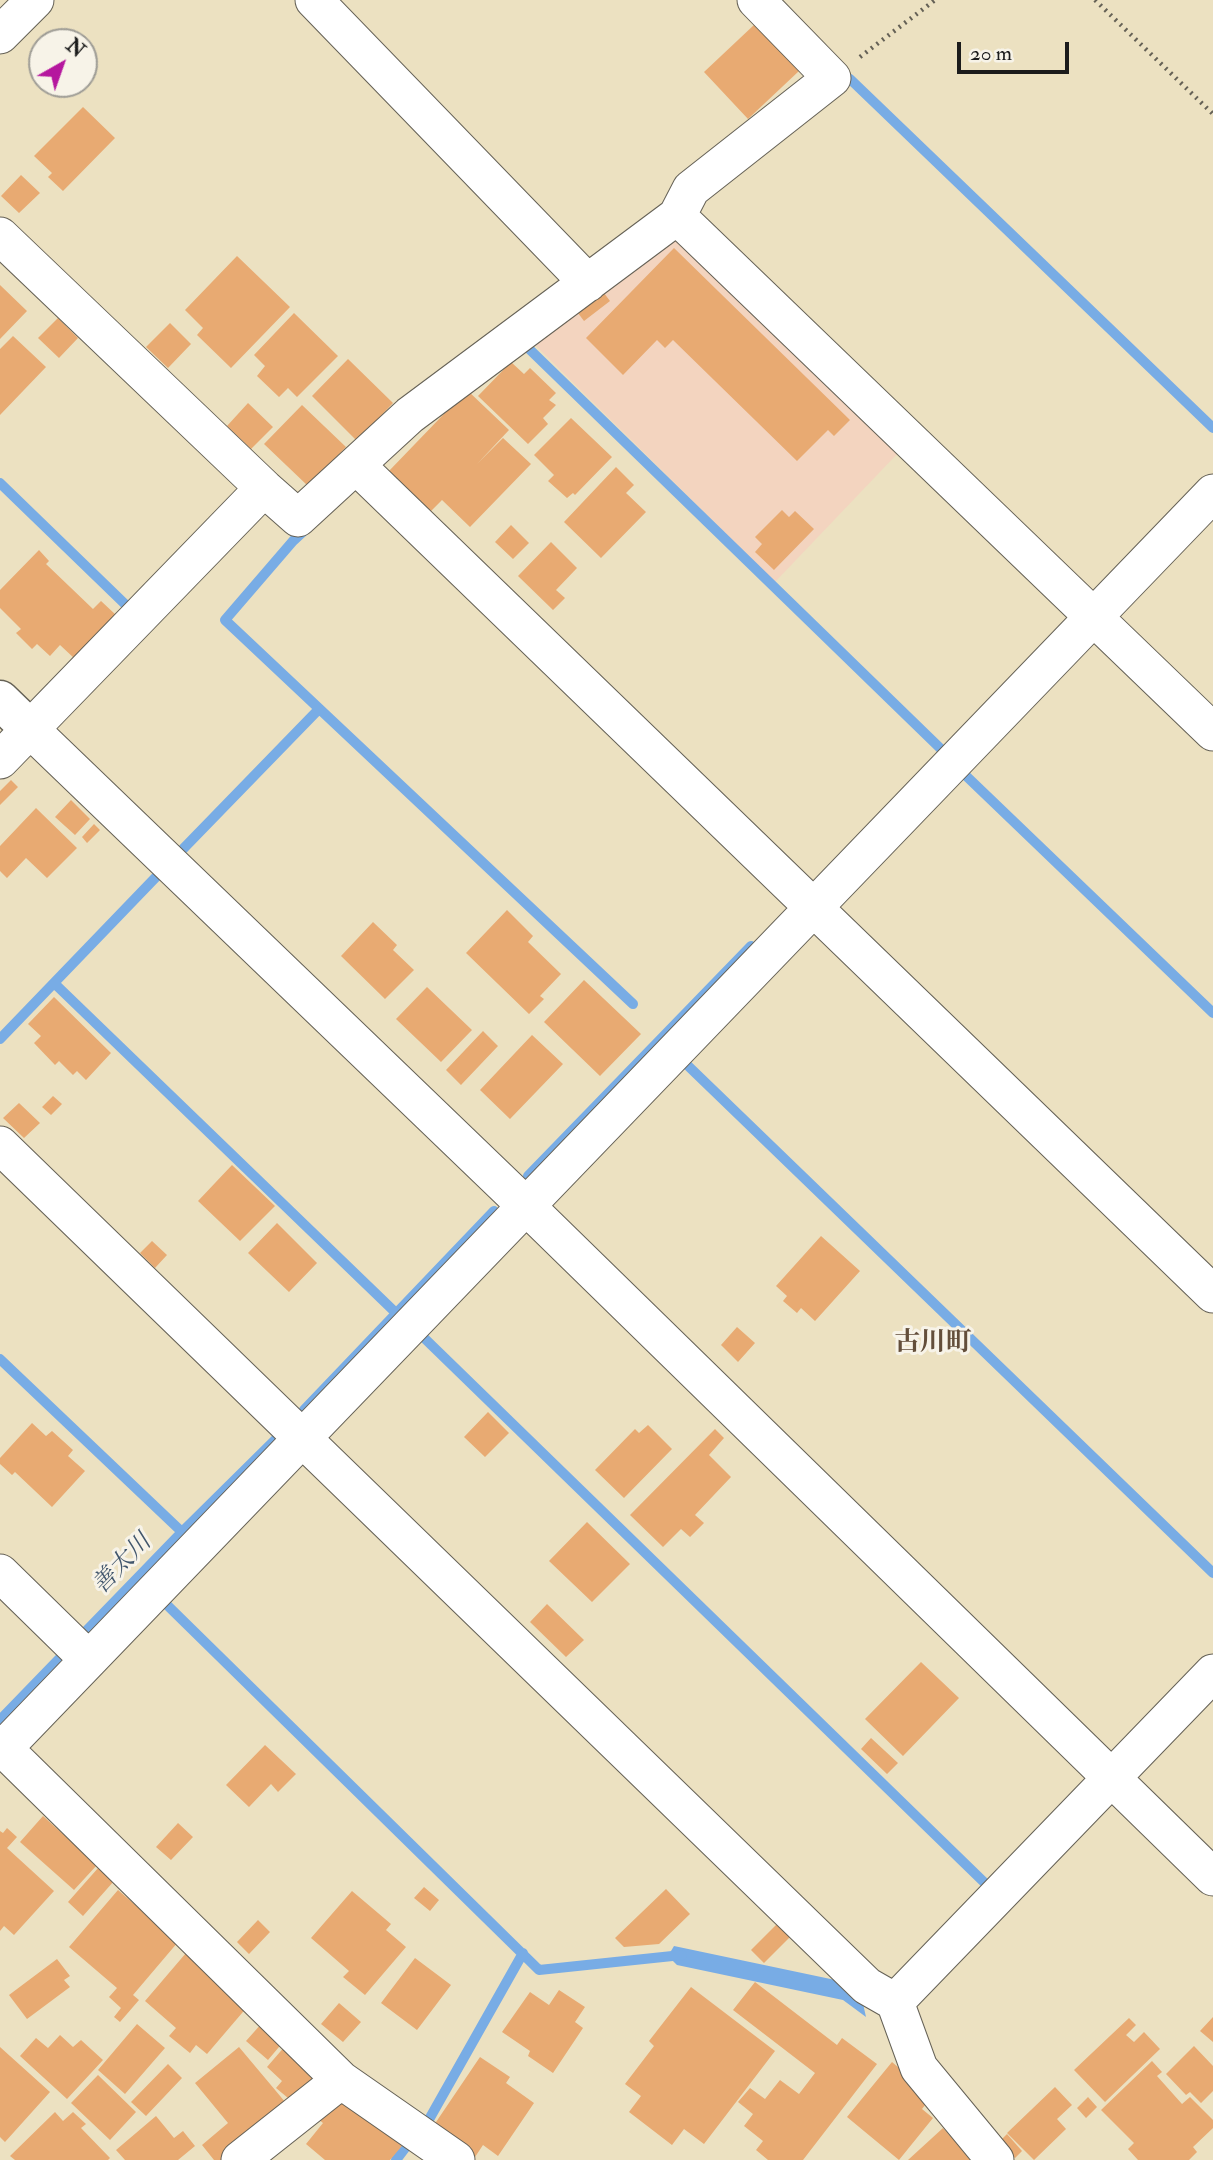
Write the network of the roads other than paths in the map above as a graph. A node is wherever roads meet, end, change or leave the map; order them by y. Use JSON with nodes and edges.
{"nodes":[{"id":1,"x":35,"y":0,"type":"edge"},
{"id":2,"x":314,"y":0,"type":"edge"},
{"id":3,"x":756,"y":0,"type":"edge"},
{"id":4,"x":0,"y":35,"type":"edge"},
{"id":5,"x":677,"y":216,"type":"junction"},
{"id":6,"x":0,"y":236,"type":"edge"},
{"id":7,"x":587,"y":282,"type":"junction"},
{"id":8,"x":356,"y":466,"type":"junction"},
{"id":9,"x":264,"y":488,"type":"junction"},
{"id":10,"x":1213,"y":493,"type":"edge"},
{"id":11,"x":1093,"y":617,"type":"junction"},
{"id":12,"x":0,"y":700,"type":"edge"},
{"id":13,"x":30,"y":729,"type":"junction"},
{"id":14,"x":1213,"y":732,"type":"edge"},
{"id":15,"x":0,"y":760,"type":"edge"},
{"id":16,"x":814,"y":907,"type":"junction"},
{"id":17,"x":0,"y":1145,"type":"edge"},
{"id":18,"x":526,"y":1206,"type":"junction"},
{"id":19,"x":1213,"y":1294,"type":"edge"},
{"id":20,"x":304,"y":1438,"type":"junction"},
{"id":21,"x":0,"y":1573,"type":"edge"},
{"id":22,"x":88,"y":1659,"type":"junction"},
{"id":23,"x":1213,"y":1673,"type":"edge"},
{"id":24,"x":1,"y":1750,"type":"edge"},
{"id":25,"x":1110,"y":1778,"type":"junction"},
{"id":26,"x":1213,"y":1877,"type":"edge"},
{"id":27,"x":895,"y":2002,"type":"junction"},
{"id":28,"x":341,"y":2080,"type":"junction"},
{"id":29,"x":240,"y":2160,"type":"edge"},
{"id":30,"x":456,"y":2160,"type":"edge"},
{"id":31,"x":995,"y":2160,"type":"edge"}],
"edges":[{"from":1,"to":4,"type":"street"},
{"from":2,"to":7,"type":"street"},
{"from":3,"to":5,"type":"street"},
{"from":5,"to":7,"type":"street"},
{"from":5,"to":11,"type":"street"},
{"from":6,"to":9,"type":"street"},
{"from":7,"to":8,"type":"street"},
{"from":8,"to":9,"type":"street"},
{"from":8,"to":16,"type":"street"},
{"from":9,"to":13,"type":"street"},
{"from":10,"to":11,"type":"street"},
{"from":11,"to":14,"type":"street"},
{"from":11,"to":16,"type":"street"},
{"from":12,"to":13,"type":"street"},
{"from":13,"to":15,"type":"street"},
{"from":13,"to":18,"type":"street"},
{"from":16,"to":18,"type":"street"},
{"from":16,"to":19,"type":"street"},
{"from":17,"to":20,"type":"street"},
{"from":18,"to":20,"type":"street"},
{"from":18,"to":25,"type":"street"},
{"from":20,"to":22,"type":"street"},
{"from":20,"to":27,"type":"street"},
{"from":21,"to":22,"type":"street"},
{"from":22,"to":24,"type":"street"},
{"from":23,"to":25,"type":"street"},
{"from":24,"to":28,"type":"street"},
{"from":25,"to":26,"type":"street"},
{"from":25,"to":27,"type":"street"},
{"from":27,"to":31,"type":"street"},
{"from":28,"to":29,"type":"street"},
{"from":28,"to":30,"type":"street"}]}
